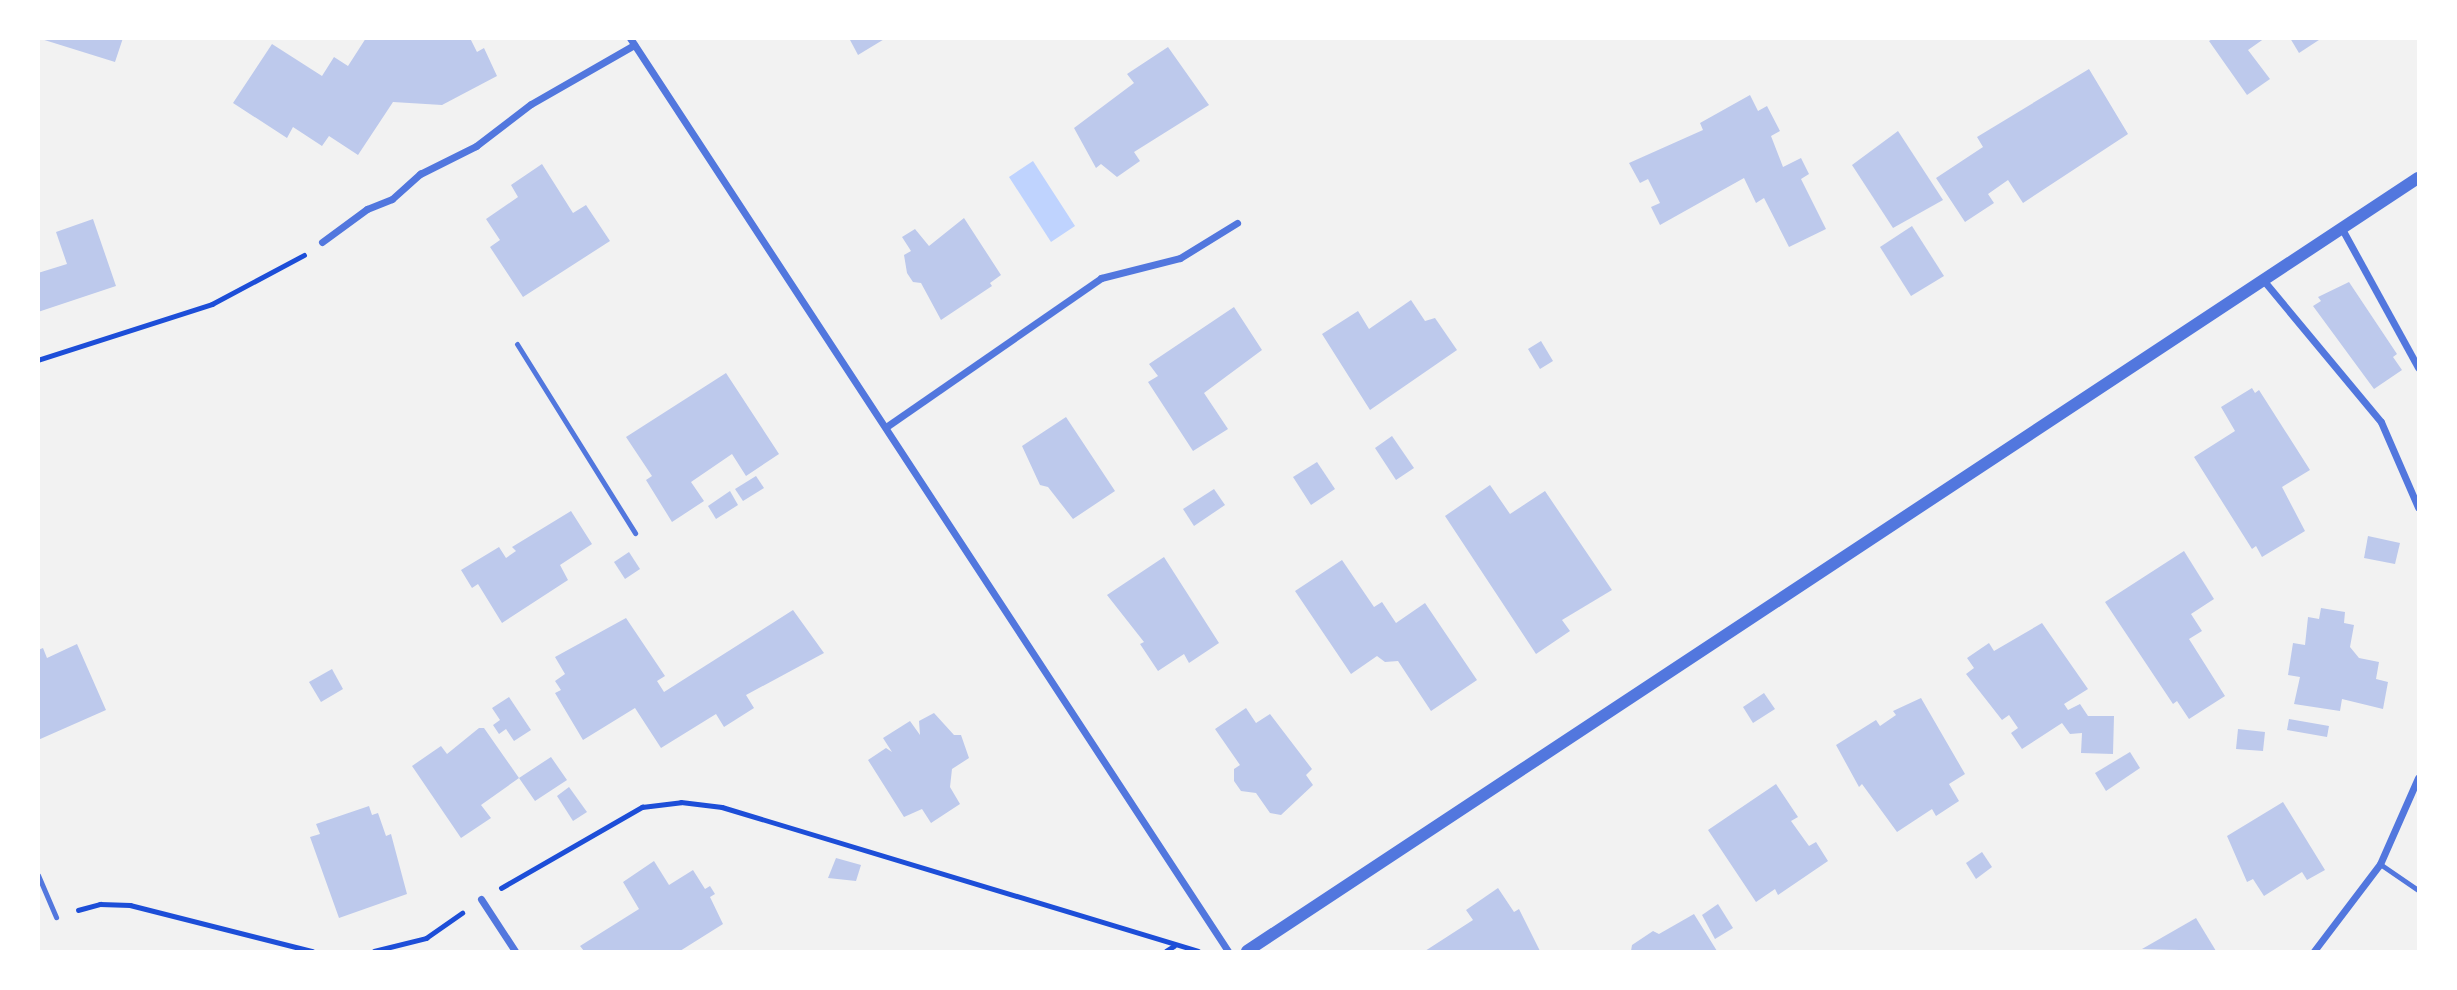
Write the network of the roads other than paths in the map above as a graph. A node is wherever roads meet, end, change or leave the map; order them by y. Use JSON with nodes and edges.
{"nodes":[{"id":1,"x":632,"y":42,"type":"edge"},
{"id":2,"x":2418,"y":178,"type":"edge"},
{"id":3,"x":1237,"y":223,"type":"dead end"},
{"id":4,"x":2342,"y":229,"type":"junction"},
{"id":5,"x":322,"y":242,"type":"road end"},
{"id":6,"x":2264,"y":281,"type":"junction"},
{"id":7,"x":517,"y":344,"type":"dead end"},
{"id":8,"x":2418,"y":368,"type":"edge"},
{"id":9,"x":886,"y":427,"type":"junction"},
{"id":10,"x":2418,"y":507,"type":"edge"},
{"id":11,"x":635,"y":533,"type":"dead end"},
{"id":12,"x":2418,"y":778,"type":"edge"},
{"id":13,"x":2380,"y":863,"type":"junction"},
{"id":14,"x":38,"y":875,"type":"edge"},
{"id":15,"x":2418,"y":890,"type":"edge"},
{"id":16,"x":481,"y":899,"type":"road end"},
{"id":17,"x":57,"y":917,"type":"road end"},
{"id":18,"x":515,"y":951,"type":"edge"},
{"id":19,"x":1227,"y":951,"type":"edge"},
{"id":20,"x":1247,"y":951,"type":"edge"},
{"id":21,"x":2314,"y":951,"type":"edge"}],
"edges":[{"from":1,"to":5,"type":"street"},
{"from":1,"to":9,"type":"street"},
{"from":2,"to":4,"type":"street"},
{"from":3,"to":9,"type":"street"},
{"from":4,"to":6,"type":"street"},
{"from":4,"to":8,"type":"street"},
{"from":6,"to":10,"type":"street"},
{"from":6,"to":20,"type":"street"},
{"from":7,"to":11,"type":"lane"},
{"from":9,"to":19,"type":"street"},
{"from":12,"to":13,"type":"street"},
{"from":13,"to":15,"type":"lane"},
{"from":13,"to":21,"type":"street"},
{"from":14,"to":17,"type":"lane"},
{"from":16,"to":18,"type":"street"}]}
